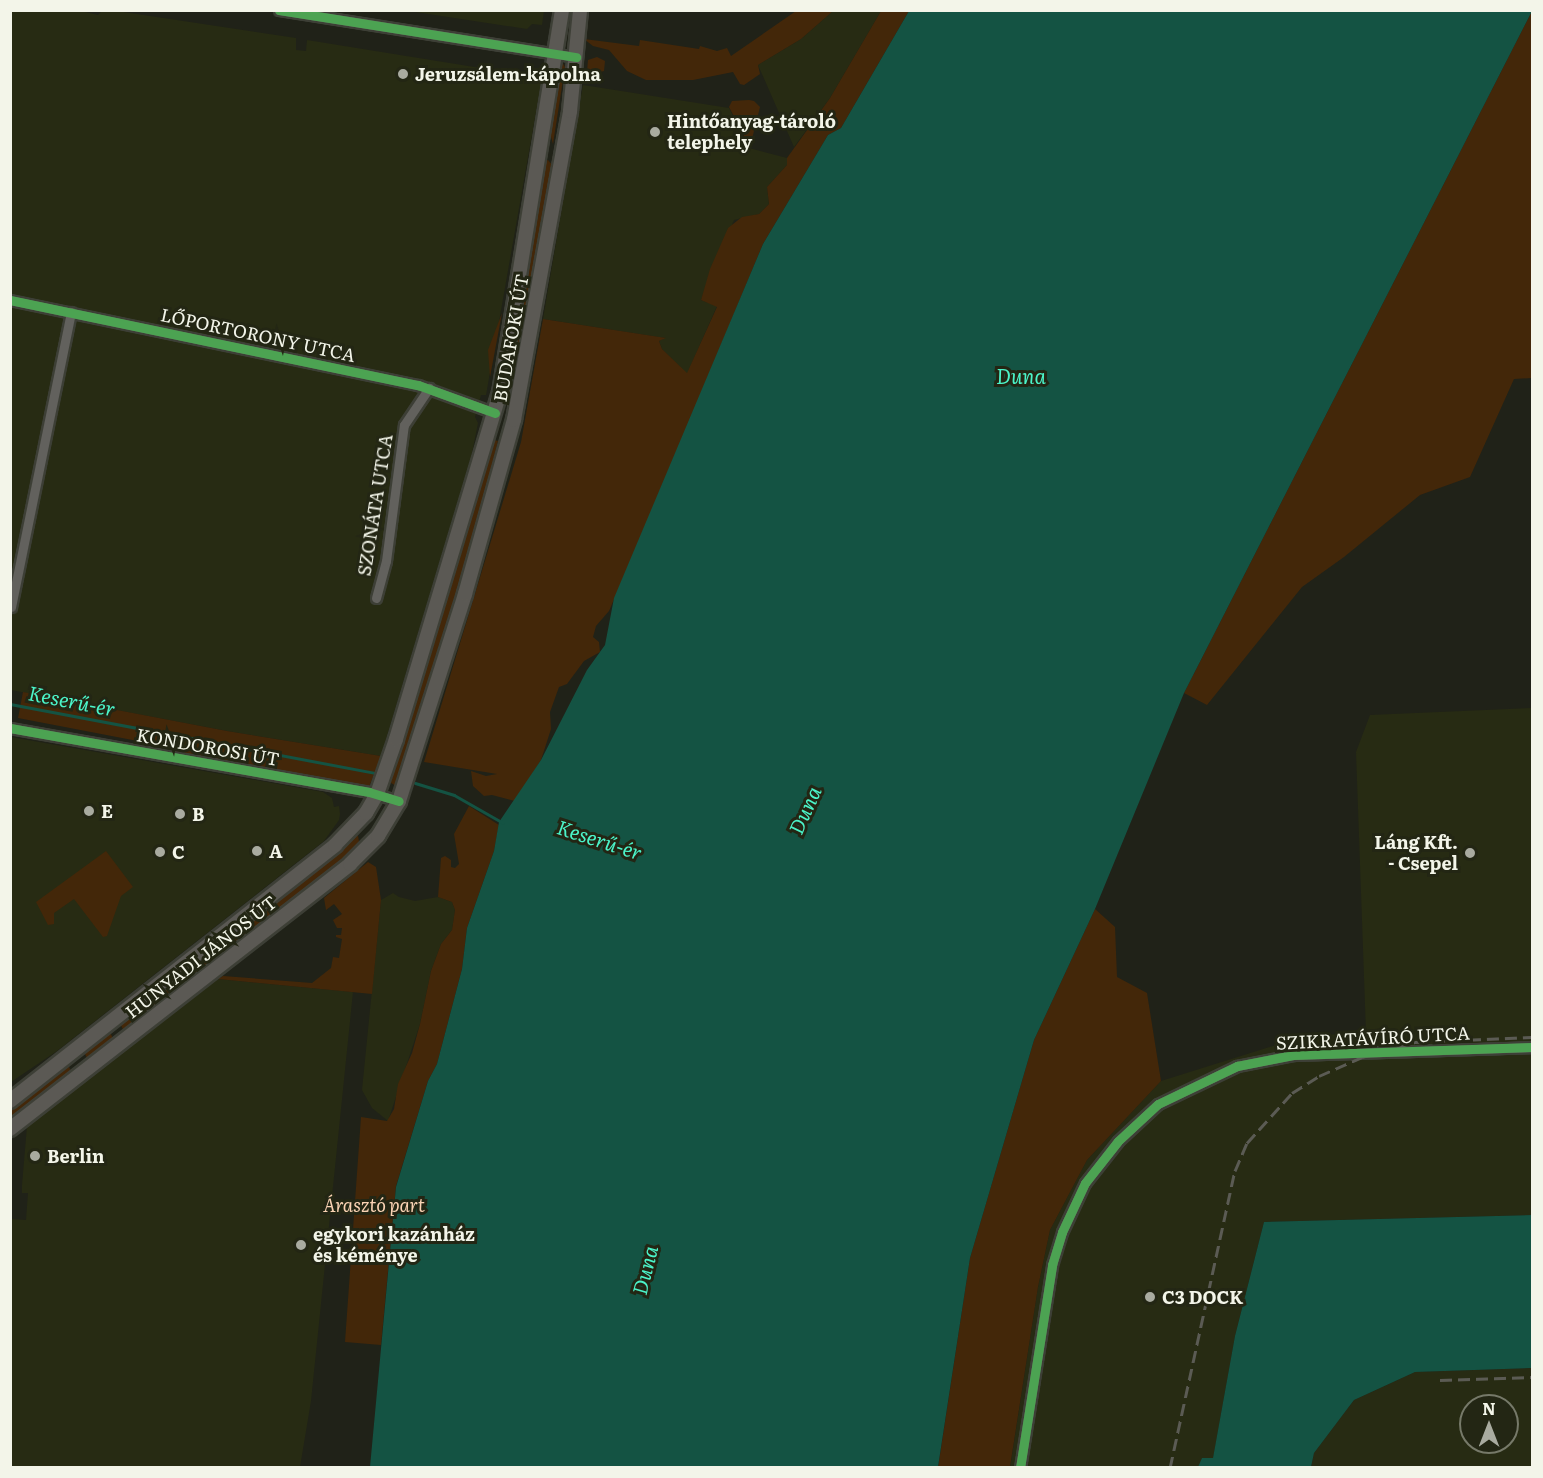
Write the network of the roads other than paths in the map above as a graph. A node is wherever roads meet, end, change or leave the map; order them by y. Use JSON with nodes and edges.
{"nodes":[{"id":1,"x":279,"y":10,"type":"edge"},
{"id":2,"x":562,"y":10,"type":"edge"},
{"id":3,"x":580,"y":10,"type":"edge"},
{"id":4,"x":556,"y":54,"type":"junction"},
{"id":5,"x":576,"y":57,"type":"junction"},
{"id":6,"x":540,"y":148,"type":"junction"},
{"id":7,"x":562,"y":151,"type":"junction"},
{"id":8,"x":10,"y":300,"type":"edge"},
{"id":9,"x":71,"y":312,"type":"junction"},
{"id":10,"x":429,"y":388,"type":"junction"},
{"id":11,"x":495,"y":413,"type":"junction"},
{"id":12,"x":514,"y":420,"type":"junction"},
{"id":13,"x":376,"y":598,"type":"dead end"},
{"id":14,"x":10,"y":607,"type":"edge"},
{"id":15,"x":10,"y":728,"type":"edge"},
{"id":16,"x":377,"y":794,"type":"junction"},
{"id":17,"x":399,"y":801,"type":"junction"},
{"id":18,"x":111,"y":1022,"type":"junction"},
{"id":19,"x":124,"y":1040,"type":"junction"},
{"id":20,"x":1533,"y":1047,"type":"edge"},
{"id":21,"x":72,"y":1052,"type":"junction"},
{"id":22,"x":86,"y":1070,"type":"junction"},
{"id":23,"x":10,"y":1101,"type":"edge"},
{"id":24,"x":10,"y":1129,"type":"edge"},
{"id":25,"x":1020,"y":1467,"type":"edge"}],
"edges":[{"from":1,"to":4,"type":"street"},
{"from":2,"to":4,"type":"main road","name":"BUDAFOKI ÚT"},
{"from":3,"to":5,"type":"main road","name":"BUDAFOKI ÚT"},
{"from":4,"to":5,"type":"street"},
{"from":4,"to":6,"type":"main road","name":"BUDAFOKI ÚT"},
{"from":5,"to":7,"type":"main road","name":"BUDAFOKI ÚT"},
{"from":6,"to":7,"type":"main road"},
{"from":6,"to":11,"type":"main road","name":"BUDAFOKI ÚT"},
{"from":7,"to":12,"type":"main road","name":"BUDAFOKI ÚT"},
{"from":8,"to":9,"type":"street","name":"LŐPORTORONY UTCA"},
{"from":9,"to":10,"type":"street","name":"LŐPORTORONY UTCA"},
{"from":9,"to":14,"type":"street"},
{"from":10,"to":11,"type":"street","name":"LŐPORTORONY UTCA"},
{"from":10,"to":13,"type":"street","name":"SZONÁTA UTCA"},
{"from":11,"to":12,"type":"main road"},
{"from":11,"to":16,"type":"main road","name":"BUDAFOKI ÚT"},
{"from":12,"to":17,"type":"main road","name":"BUDAFOKI ÚT"},
{"from":15,"to":16,"type":"street","name":"KONDOROSI ÚT"},
{"from":16,"to":17,"type":"street","name":"KONDOROSI ÚT"},
{"from":16,"to":18,"type":"main road","name":"HUNYADI JÁNOS ÚT"},
{"from":17,"to":19,"type":"main road","name":"HUNYADI JÁNOS ÚT"},
{"from":18,"to":19,"type":"main road"},
{"from":18,"to":21,"type":"main road","name":"HUNYADI JÁNOS ÚT"},
{"from":19,"to":22,"type":"main road","name":"HUNYADI JÁNOS ÚT"},
{"from":20,"to":25,"type":"street","name":"SZIKRATÁVÍRÓ UTCA"},
{"from":21,"to":22,"type":"main road"},
{"from":21,"to":23,"type":"main road","name":"HUNYADI JÁNOS ÚT"},
{"from":22,"to":24,"type":"main road","name":"HUNYADI JÁNOS ÚT"}]}
